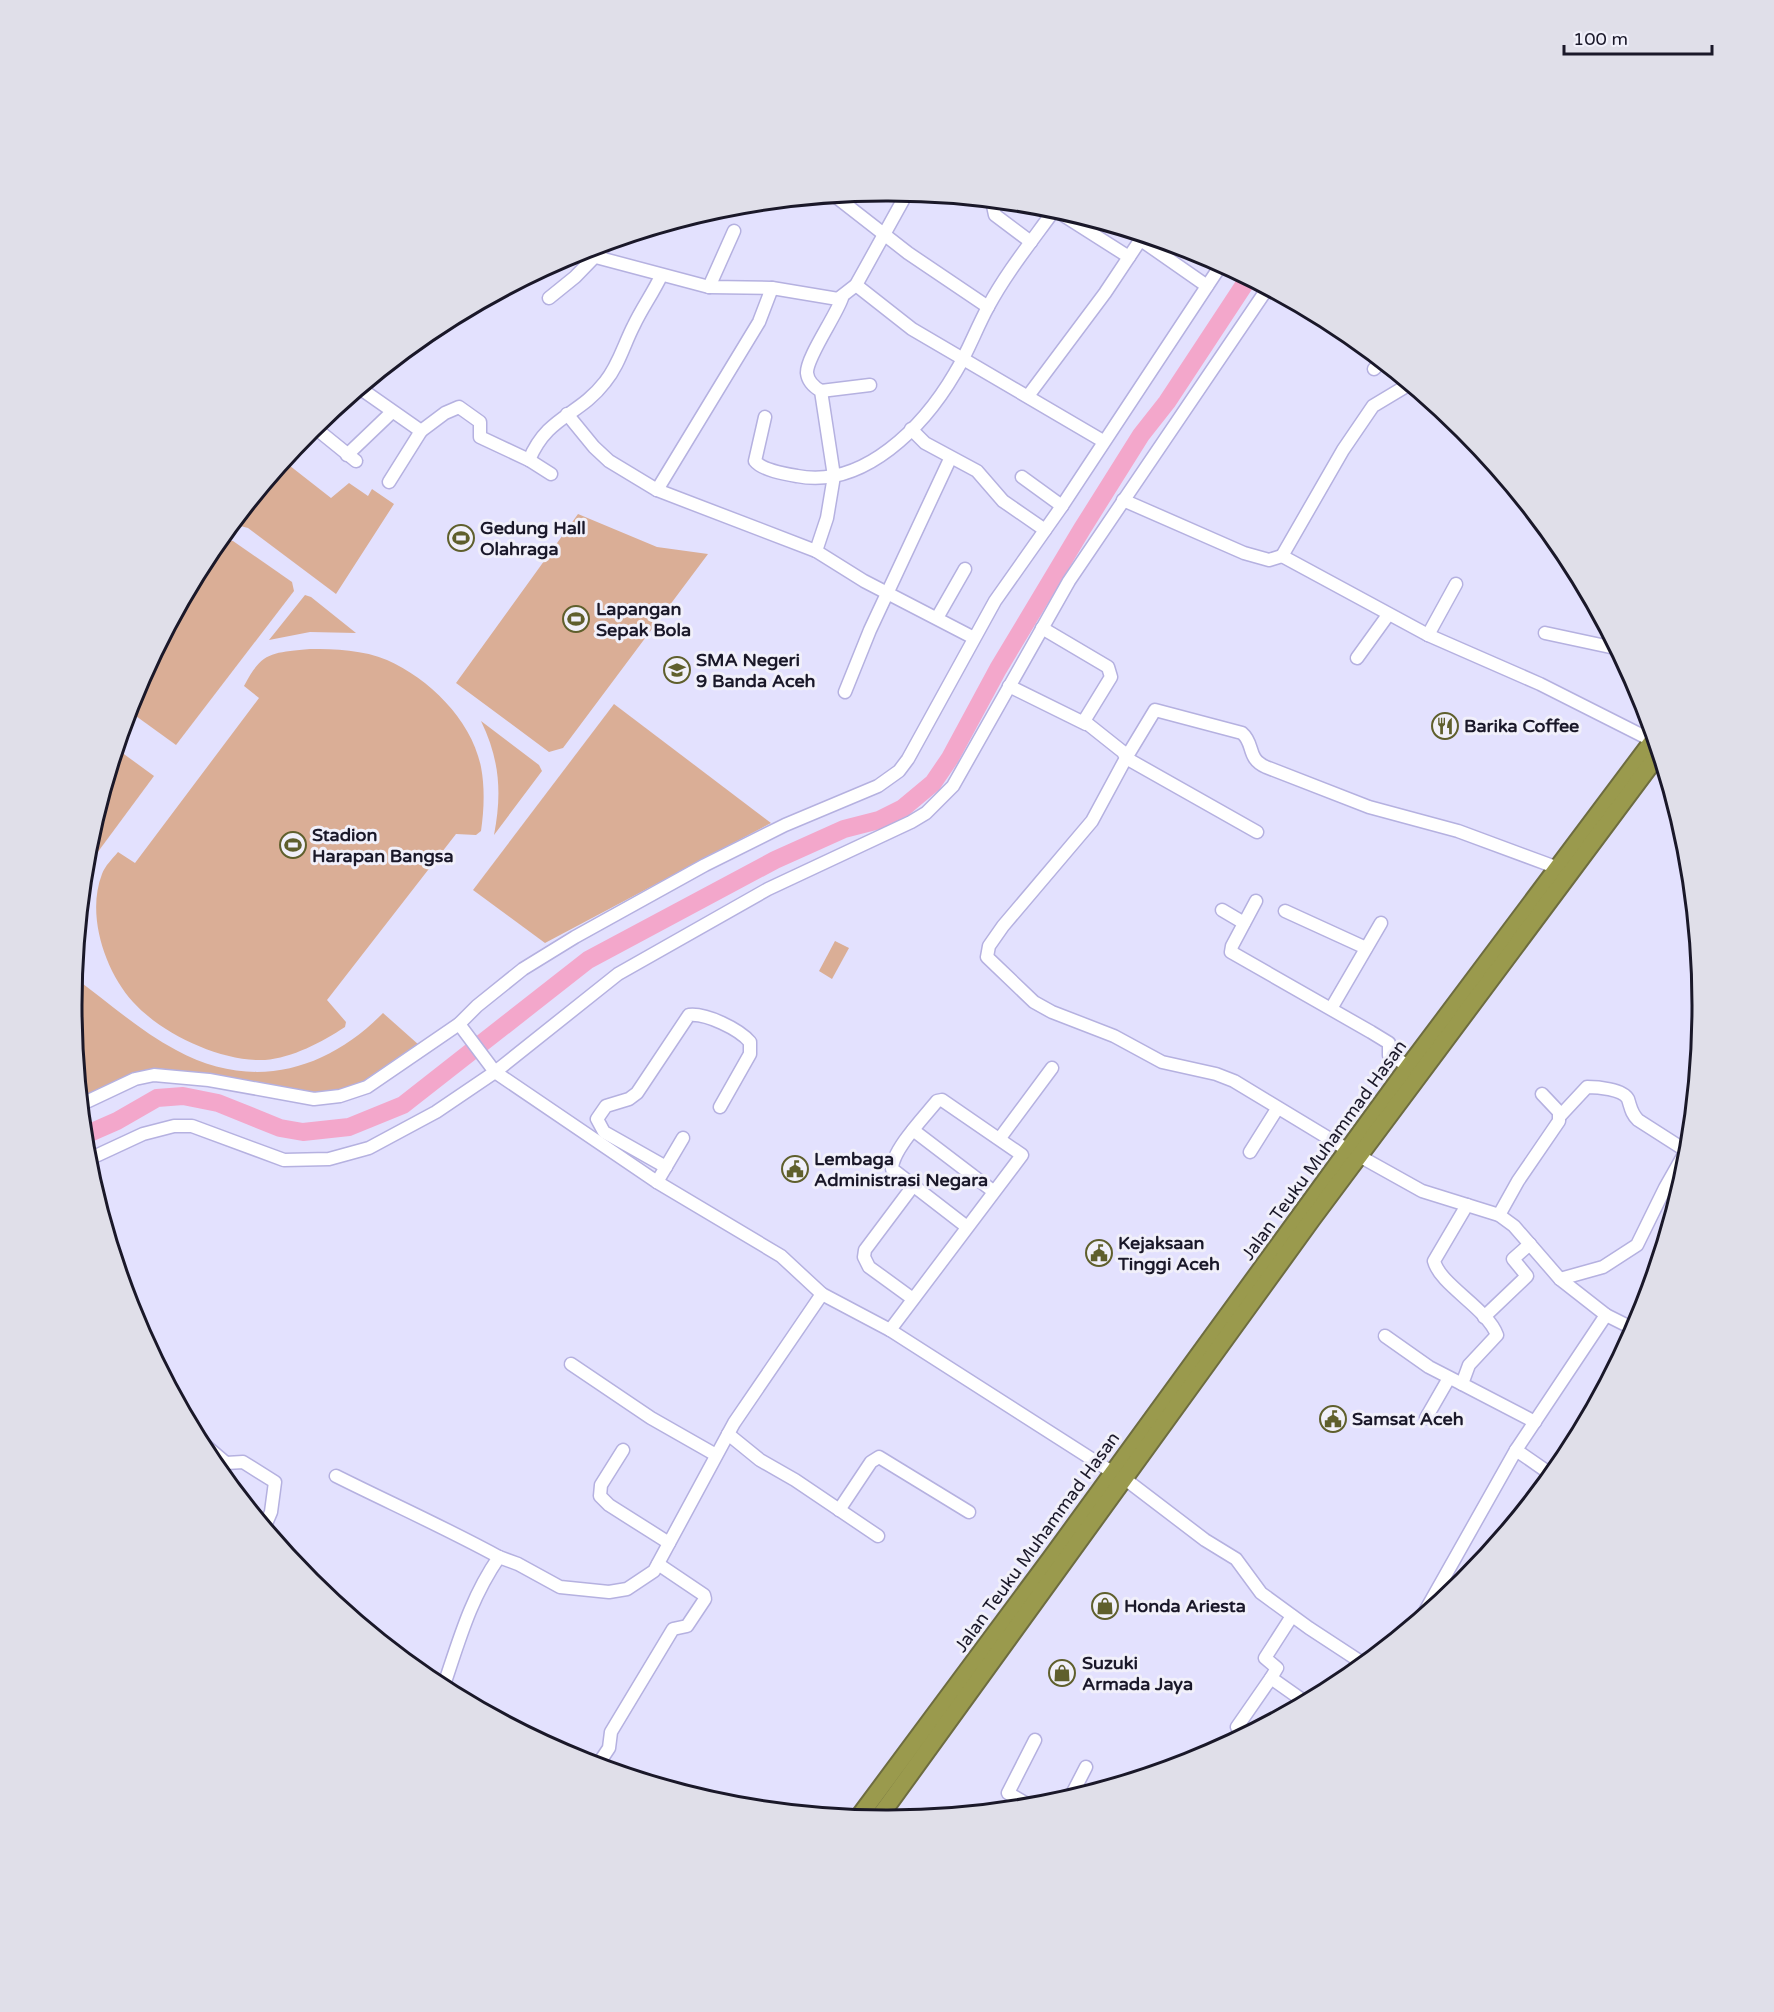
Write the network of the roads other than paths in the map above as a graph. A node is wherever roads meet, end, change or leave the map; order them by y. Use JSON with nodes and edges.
{"nodes":[{"id":1,"x":902,"y":202,"type":"edge"},
{"id":2,"x":843,"y":203,"type":"edge"},
{"id":3,"x":994,"y":208,"type":"edge"},
{"id":4,"x":1048,"y":218,"type":"edge"},
{"id":5,"x":1081,"y":226,"type":"edge"},
{"id":6,"x":734,"y":231,"type":"dead end"},
{"id":7,"x":885,"y":234,"type":"junction"},
{"id":8,"x":1031,"y":242,"type":"junction"},
{"id":9,"x":1139,"y":242,"type":"edge"},
{"id":10,"x":1155,"y":247,"type":"edge"},
{"id":11,"x":1129,"y":257,"type":"junction"},
{"id":12,"x":593,"y":258,"type":"joint"},
{"id":13,"x":1216,"y":272,"type":"edge"},
{"id":14,"x":661,"y":276,"type":"junction"},
{"id":15,"x":856,"y":285,"type":"junction"},
{"id":16,"x":1207,"y":286,"type":"junction"},
{"id":17,"x":709,"y":287,"type":"junction"},
{"id":18,"x":772,"y":288,"type":"junction"},
{"id":19,"x":1263,"y":295,"type":"edge"},
{"id":20,"x":549,"y":298,"type":"dead end"},
{"id":21,"x":842,"y":298,"type":"junction"},
{"id":22,"x":988,"y":307,"type":"junction"},
{"id":23,"x":962,"y":360,"type":"junction"},
{"id":24,"x":870,"y":384,"type":"dead end"},
{"id":25,"x":1402,"y":389,"type":"edge"},
{"id":26,"x":821,"y":391,"type":"junction"},
{"id":27,"x":367,"y":393,"type":"edge"},
{"id":28,"x":1028,"y":396,"type":"junction"},
{"id":29,"x":392,"y":412,"type":"junction"},
{"id":30,"x":567,"y":414,"type":"junction"},
{"id":31,"x":765,"y":417,"type":"dead end"},
{"id":32,"x":911,"y":429,"type":"junction"},
{"id":33,"x":421,"y":431,"type":"junction"},
{"id":34,"x":322,"y":434,"type":"edge"},
{"id":35,"x":1103,"y":441,"type":"junction"},
{"id":36,"x":950,"y":459,"type":"junction"},
{"id":37,"x":529,"y":460,"type":"junction"},
{"id":38,"x":551,"y":474,"type":"dead end"},
{"id":39,"x":834,"y":476,"type":"junction"},
{"id":40,"x":1022,"y":477,"type":"dead end"},
{"id":41,"x":388,"y":482,"type":"dead end"},
{"id":42,"x":657,"y":490,"type":"junction"},
{"id":43,"x":1123,"y":500,"type":"junction"},
{"id":44,"x":1062,"y":506,"type":"junction"},
{"id":45,"x":1045,"y":530,"type":"junction"},
{"id":46,"x":816,"y":551,"type":"junction"},
{"id":47,"x":1282,"y":556,"type":"junction"},
{"id":48,"x":965,"y":569,"type":"dead end"},
{"id":49,"x":1456,"y":584,"type":"dead end"},
{"id":50,"x":887,"y":592,"type":"junction"},
{"id":51,"x":1388,"y":615,"type":"junction"},
{"id":52,"x":937,"y":618,"type":"junction"},
{"id":53,"x":1042,"y":628,"type":"junction"},
{"id":54,"x":1545,"y":633,"type":"dead end"},
{"id":55,"x":1428,"y":635,"type":"junction"},
{"id":56,"x":974,"y":638,"type":"junction"},
{"id":57,"x":1607,"y":646,"type":"edge"},
{"id":58,"x":1357,"y":658,"type":"dead end"},
{"id":59,"x":1009,"y":686,"type":"junction"},
{"id":60,"x":845,"y":692,"type":"dead end"},
{"id":61,"x":1086,"y":723,"type":"junction"},
{"id":62,"x":1646,"y":740,"type":"edge"},
{"id":63,"x":1650,"y":751,"type":"edge"},
{"id":64,"x":1650,"y":751,"type":"edge"},
{"id":65,"x":1126,"y":758,"type":"junction"},
{"id":66,"x":1257,"y":832,"type":"dead end"},
{"id":67,"x":1558,"y":868,"type":"junction"},
{"id":68,"x":1256,"y":901,"type":"dead end"},
{"id":69,"x":1222,"y":910,"type":"dead end"},
{"id":70,"x":1285,"y":911,"type":"dead end"},
{"id":71,"x":1531,"y":915,"type":"junction"},
{"id":72,"x":1244,"y":923,"type":"junction"},
{"id":73,"x":1381,"y":923,"type":"dead end"},
{"id":74,"x":1366,"y":948,"type":"junction"},
{"id":75,"x":1332,"y":1007,"type":"junction"},
{"id":76,"x":462,"y":1028,"type":"junction"},
{"id":77,"x":1409,"y":1066,"type":"junction"},
{"id":78,"x":492,"y":1068,"type":"junction"},
{"id":79,"x":1052,"y":1068,"type":"dead end"},
{"id":80,"x":1542,"y":1094,"type":"dead end"},
{"id":81,"x":88,"y":1101,"type":"edge"},
{"id":82,"x":720,"y":1107,"type":"dead end"},
{"id":83,"x":1277,"y":1109,"type":"junction"},
{"id":84,"x":1560,"y":1116,"type":"junction"},
{"id":85,"x":914,"y":1130,"type":"junction"},
{"id":86,"x":683,"y":1138,"type":"dead end"},
{"id":87,"x":1000,"y":1138,"type":"junction"},
{"id":88,"x":1679,"y":1146,"type":"edge"},
{"id":89,"x":1250,"y":1152,"type":"dead end"},
{"id":90,"x":1354,"y":1153,"type":"junction"},
{"id":91,"x":97,"y":1155,"type":"edge"},
{"id":92,"x":666,"y":1167,"type":"junction"},
{"id":93,"x":1673,"y":1174,"type":"edge"},
{"id":94,"x":657,"y":1182,"type":"junction"},
{"id":95,"x":913,"y":1186,"type":"junction"},
{"id":96,"x":993,"y":1191,"type":"junction"},
{"id":97,"x":1467,"y":1205,"type":"junction"},
{"id":98,"x":1499,"y":1215,"type":"junction"},
{"id":99,"x":968,"y":1227,"type":"junction"},
{"id":100,"x":1530,"y":1244,"type":"junction"},
{"id":101,"x":1560,"y":1279,"type":"junction"},
{"id":102,"x":822,"y":1294,"type":"junction"},
{"id":103,"x":913,"y":1299,"type":"junction"},
{"id":104,"x":1606,"y":1315,"type":"junction"},
{"id":105,"x":1484,"y":1317,"type":"junction"},
{"id":106,"x":1625,"y":1325,"type":"edge"},
{"id":107,"x":890,"y":1330,"type":"junction"},
{"id":108,"x":1385,"y":1336,"type":"dead end"},
{"id":109,"x":571,"y":1364,"type":"dead end"},
{"id":110,"x":1449,"y":1378,"type":"junction"},
{"id":111,"x":1462,"y":1384,"type":"junction"},
{"id":112,"x":1426,"y":1419,"type":"dead end"},
{"id":113,"x":1535,"y":1422,"type":"junction"},
{"id":114,"x":728,"y":1434,"type":"junction"},
{"id":115,"x":623,"y":1450,"type":"dead end"},
{"id":116,"x":1516,"y":1450,"type":"junction"},
{"id":117,"x":716,"y":1455,"type":"junction"},
{"id":118,"x":224,"y":1461,"type":"edge"},
{"id":119,"x":1544,"y":1470,"type":"edge"},
{"id":120,"x":336,"y":1476,"type":"dead end"},
{"id":121,"x":1119,"y":1476,"type":"junction"},
{"id":122,"x":839,"y":1509,"type":"junction"},
{"id":123,"x":969,"y":1512,"type":"dead end"},
{"id":124,"x":268,"y":1519,"type":"edge"},
{"id":125,"x":878,"y":1536,"type":"dead end"},
{"id":126,"x":669,"y":1543,"type":"junction"},
{"id":127,"x":499,"y":1557,"type":"junction"},
{"id":128,"x":658,"y":1564,"type":"junction"},
{"id":129,"x":1435,"y":1594,"type":"edge"},
{"id":130,"x":1292,"y":1616,"type":"junction"},
{"id":131,"x":1356,"y":1659,"type":"edge"},
{"id":132,"x":1271,"y":1678,"type":"junction"},
{"id":133,"x":446,"y":1679,"type":"edge"},
{"id":134,"x":1298,"y":1697,"type":"edge"},
{"id":135,"x":1237,"y":1727,"type":"dead end"},
{"id":136,"x":1035,"y":1740,"type":"dead end"},
{"id":137,"x":602,"y":1758,"type":"edge"},
{"id":138,"x":1086,"y":1767,"type":"dead end"},
{"id":139,"x":1075,"y":1788,"type":"edge"},
{"id":140,"x":1019,"y":1799,"type":"edge"},
{"id":141,"x":874,"y":1810,"type":"edge"}],
"edges":[{"from":1,"to":7,"type":"street"},
{"from":2,"to":7,"type":"street"},
{"from":3,"to":8,"type":"street"},
{"from":4,"to":8,"type":"street"},
{"from":5,"to":11,"type":"street"},
{"from":6,"to":17,"type":"street"},
{"from":7,"to":15,"type":"street"},
{"from":7,"to":22,"type":"street"},
{"from":8,"to":22,"type":"street"},
{"from":9,"to":11,"type":"street"},
{"from":10,"to":16,"type":"street"},
{"from":11,"to":28,"type":"street"},
{"from":12,"to":14,"type":"street"},
{"from":12,"to":20,"type":"street"},
{"from":13,"to":16,"type":"street"},
{"from":14,"to":17,"type":"street"},
{"from":14,"to":30,"type":"street"},
{"from":15,"to":21,"type":"street"},
{"from":15,"to":23,"type":"street"},
{"from":16,"to":35,"type":"street"},
{"from":17,"to":18,"type":"street"},
{"from":18,"to":21,"type":"street"},
{"from":18,"to":42,"type":"street"},
{"from":19,"to":43,"type":"street"},
{"from":21,"to":26,"type":"street"},
{"from":22,"to":23,"type":"street"},
{"from":23,"to":28,"type":"street"},
{"from":23,"to":32,"type":"street"},
{"from":24,"to":26,"type":"street"},
{"from":25,"to":47,"type":"street"},
{"from":26,"to":39,"type":"street"},
{"from":27,"to":29,"type":"street"},
{"from":28,"to":35,"type":"street"},
{"from":29,"to":33,"type":"street"},
{"from":29,"to":34,"type":"street"},
{"from":30,"to":37,"type":"street"},
{"from":30,"to":42,"type":"street"},
{"from":31,"to":39,"type":"street"},
{"from":32,"to":36,"type":"street"},
{"from":32,"to":39,"type":"street"},
{"from":33,"to":37,"type":"street"},
{"from":33,"to":41,"type":"street"},
{"from":35,"to":44,"type":"street"},
{"from":36,"to":45,"type":"street"},
{"from":36,"to":50,"type":"street"},
{"from":37,"to":38,"type":"street"},
{"from":39,"to":46,"type":"street"},
{"from":40,"to":44,"type":"street"},
{"from":42,"to":46,"type":"street"},
{"from":43,"to":47,"type":"street"},
{"from":43,"to":53,"type":"street"},
{"from":44,"to":45,"type":"street"},
{"from":45,"to":56,"type":"street"},
{"from":46,"to":50,"type":"street"},
{"from":47,"to":51,"type":"street"},
{"from":48,"to":52,"type":"street"},
{"from":49,"to":55,"type":"street"},
{"from":50,"to":52,"type":"street"},
{"from":50,"to":60,"type":"street"},
{"from":51,"to":55,"type":"street"},
{"from":51,"to":58,"type":"street"},
{"from":52,"to":56,"type":"street"},
{"from":53,"to":59,"type":"street"},
{"from":53,"to":61,"type":"street"},
{"from":54,"to":57,"type":"street"},
{"from":55,"to":62,"type":"street"},
{"from":56,"to":76,"type":"street"},
{"from":59,"to":61,"type":"street"},
{"from":59,"to":78,"type":"street"},
{"from":61,"to":65,"type":"street"},
{"from":63,"to":67,"type":"highway","name":"Jalan Teuku Muhammad Hasan"},
{"from":64,"to":71,"type":"highway","name":"Jalan Teuku Muhammad Hasan"},
{"from":65,"to":66,"type":"street"},
{"from":65,"to":67,"type":"street"},
{"from":65,"to":83,"type":"street"},
{"from":67,"to":71,"type":"highway","name":"Jalan Teuku Muhammad Hasan"},
{"from":68,"to":72,"type":"street"},
{"from":69,"to":72,"type":"street"},
{"from":70,"to":74,"type":"street"},
{"from":71,"to":77,"type":"highway","name":"Jalan Teuku Muhammad Hasan"},
{"from":71,"to":90,"type":"highway","name":"Jalan Teuku Muhammad Hasan"},
{"from":72,"to":75,"type":"street"},
{"from":73,"to":74,"type":"street"},
{"from":74,"to":75,"type":"street"},
{"from":75,"to":77,"type":"street"},
{"from":76,"to":78,"type":"street"},
{"from":76,"to":81,"type":"street"},
{"from":77,"to":90,"type":"highway","name":"Jalan Teuku Muhammad Hasan"},
{"from":78,"to":91,"type":"street"},
{"from":78,"to":94,"type":"street"},
{"from":79,"to":87,"type":"street"},
{"from":80,"to":84,"type":"street"},
{"from":82,"to":92,"type":"street"},
{"from":83,"to":89,"type":"street"},
{"from":83,"to":90,"type":"street"},
{"from":84,"to":88,"type":"street"},
{"from":84,"to":98,"type":"street"},
{"from":85,"to":87,"type":"street"},
{"from":85,"to":95,"type":"street"},
{"from":85,"to":96,"type":"street"},
{"from":86,"to":92,"type":"street"},
{"from":87,"to":96,"type":"street"},
{"from":90,"to":97,"type":"street"},
{"from":90,"to":121,"type":"highway","name":"Jalan Teuku Muhammad Hasan"},
{"from":92,"to":94,"type":"street"},
{"from":93,"to":101,"type":"street"},
{"from":94,"to":102,"type":"street"},
{"from":95,"to":99,"type":"street"},
{"from":95,"to":103,"type":"street"},
{"from":96,"to":99,"type":"street"},
{"from":97,"to":98,"type":"street"},
{"from":97,"to":105,"type":"street"},
{"from":98,"to":100,"type":"street"},
{"from":99,"to":103,"type":"street"},
{"from":100,"to":101,"type":"street"},
{"from":100,"to":105,"type":"street"},
{"from":101,"to":104,"type":"street"},
{"from":102,"to":107,"type":"street"},
{"from":102,"to":114,"type":"street"},
{"from":103,"to":107,"type":"street"},
{"from":104,"to":106,"type":"street"},
{"from":104,"to":113,"type":"street"},
{"from":105,"to":111,"type":"street"},
{"from":107,"to":121,"type":"street"},
{"from":108,"to":110,"type":"street"},
{"from":109,"to":117,"type":"street"},
{"from":110,"to":111,"type":"street"},
{"from":110,"to":112,"type":"street"},
{"from":111,"to":113,"type":"street"},
{"from":113,"to":116,"type":"street"},
{"from":114,"to":117,"type":"street"},
{"from":114,"to":122,"type":"street"},
{"from":115,"to":126,"type":"street"},
{"from":116,"to":119,"type":"street"},
{"from":116,"to":129,"type":"street"},
{"from":117,"to":126,"type":"street"},
{"from":118,"to":124,"type":"street"},
{"from":120,"to":127,"type":"street"},
{"from":121,"to":130,"type":"street"},
{"from":121,"to":141,"type":"highway","name":"Jalan Teuku Muhammad Hasan"},
{"from":122,"to":123,"type":"street"},
{"from":122,"to":125,"type":"street"},
{"from":126,"to":128,"type":"street"},
{"from":127,"to":128,"type":"street"},
{"from":127,"to":133,"type":"street"},
{"from":128,"to":137,"type":"street"},
{"from":130,"to":131,"type":"street"},
{"from":130,"to":132,"type":"street"},
{"from":132,"to":134,"type":"street"},
{"from":132,"to":135,"type":"street"},
{"from":136,"to":140,"type":"street"},
{"from":138,"to":139,"type":"street"}]}
